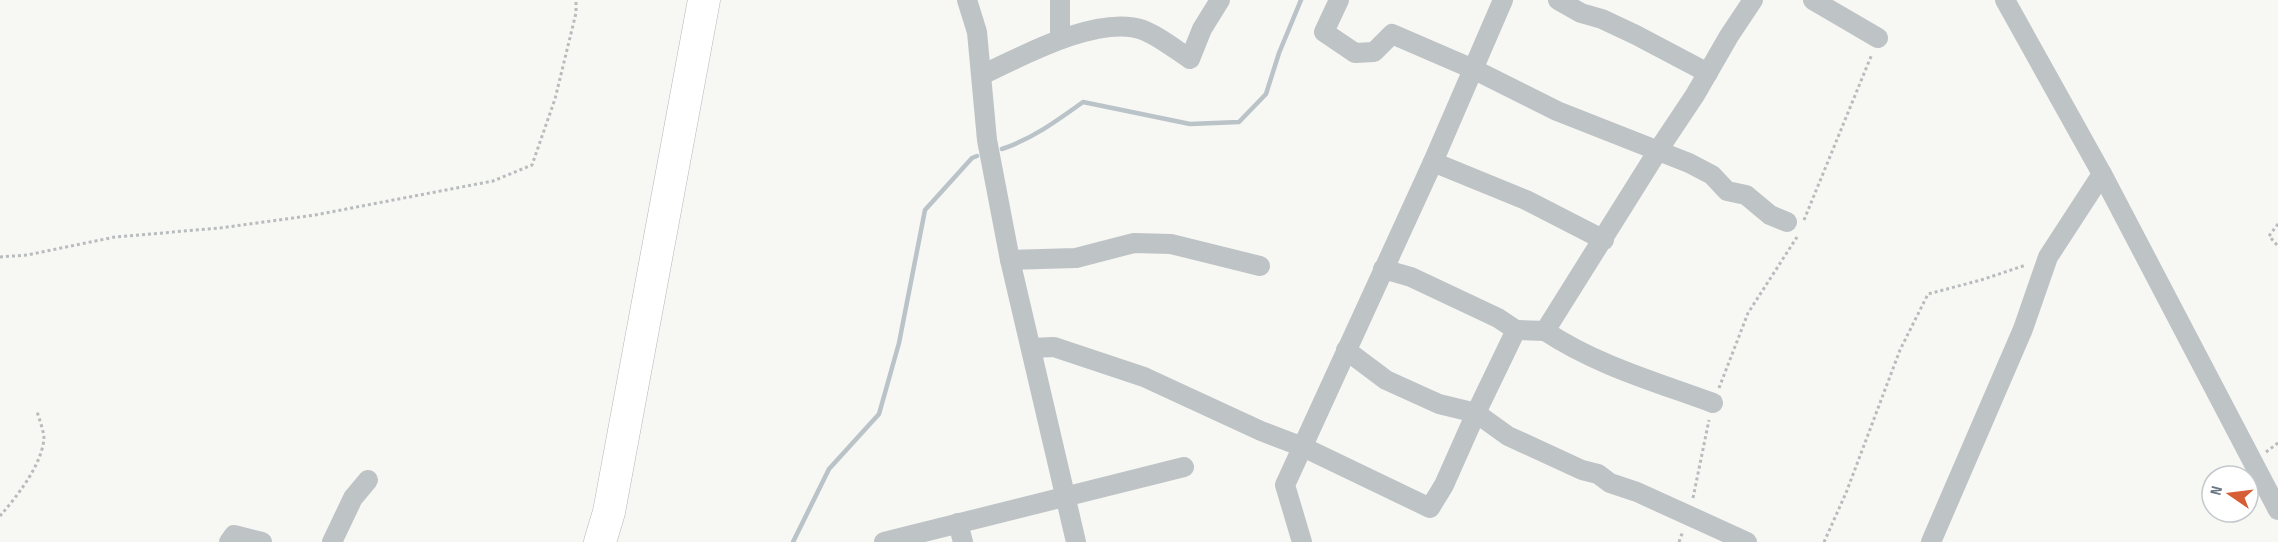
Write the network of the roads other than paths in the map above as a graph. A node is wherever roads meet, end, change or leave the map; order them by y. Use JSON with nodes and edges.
{"nodes":[{"id":1,"x":704,"y":0,"type":"edge"},
{"id":2,"x":967,"y":0,"type":"edge"},
{"id":3,"x":1060,"y":0,"type":"edge"},
{"id":4,"x":1220,"y":0,"type":"edge"},
{"id":5,"x":1340,"y":0,"type":"edge"},
{"id":6,"x":1503,"y":0,"type":"edge"},
{"id":7,"x":1558,"y":0,"type":"edge"},
{"id":8,"x":1753,"y":0,"type":"edge"},
{"id":9,"x":1812,"y":0,"type":"edge"},
{"id":10,"x":2005,"y":0,"type":"edge"},
{"id":11,"x":1060,"y":38,"type":"junction"},
{"id":12,"x":1878,"y":38,"type":"road end"},
{"id":13,"x":1473,"y":69,"type":"junction"},
{"id":14,"x":1708,"y":73,"type":"junction"},
{"id":15,"x":982,"y":75,"type":"junction"},
{"id":16,"x":1659,"y":149,"type":"junction"},
{"id":17,"x":1433,"y":162,"type":"junction"},
{"id":18,"x":2102,"y":174,"type":"junction"},
{"id":19,"x":1787,"y":222,"type":"dead end"},
{"id":20,"x":1604,"y":240,"type":"junction"},
{"id":21,"x":1010,"y":260,"type":"junction"},
{"id":22,"x":1260,"y":266,"type":"dead end"},
{"id":23,"x":1383,"y":269,"type":"junction"},
{"id":24,"x":1516,"y":330,"type":"junction"},
{"id":25,"x":1545,"y":331,"type":"junction"},
{"id":26,"x":1031,"y":348,"type":"junction"},
{"id":27,"x":1346,"y":350,"type":"junction"},
{"id":28,"x":1713,"y":403,"type":"road end"},
{"id":29,"x":1476,"y":413,"type":"junction"},
{"id":30,"x":1303,"y":447,"type":"junction"},
{"id":31,"x":1184,"y":467,"type":"dead end"},
{"id":32,"x":368,"y":480,"type":"dead end"},
{"id":33,"x":1065,"y":497,"type":"junction"},
{"id":34,"x":2278,"y":510,"type":"edge"},
{"id":35,"x":958,"y":523,"type":"junction"},
{"id":36,"x":229,"y":542,"type":"edge"},
{"id":37,"x":262,"y":542,"type":"edge"},
{"id":38,"x":332,"y":542,"type":"edge"},
{"id":39,"x":600,"y":542,"type":"edge"},
{"id":40,"x":884,"y":542,"type":"edge"},
{"id":41,"x":963,"y":542,"type":"edge"},
{"id":42,"x":1076,"y":542,"type":"edge"},
{"id":43,"x":1302,"y":542,"type":"edge"},
{"id":44,"x":1747,"y":542,"type":"edge"},
{"id":45,"x":1931,"y":542,"type":"edge"}],
"edges":[{"from":1,"to":39,"type":"highway"},
{"from":2,"to":15,"type":"street"},
{"from":3,"to":11,"type":"street"},
{"from":4,"to":11,"type":"street"},
{"from":5,"to":13,"type":"street"},
{"from":6,"to":13,"type":"street"},
{"from":7,"to":14,"type":"street"},
{"from":8,"to":14,"type":"street"},
{"from":9,"to":12,"type":"street"},
{"from":10,"to":18,"type":"street"},
{"from":11,"to":15,"type":"street"},
{"from":13,"to":16,"type":"street"},
{"from":13,"to":17,"type":"street"},
{"from":14,"to":16,"type":"street"},
{"from":15,"to":21,"type":"street"},
{"from":16,"to":19,"type":"street"},
{"from":16,"to":20,"type":"street"},
{"from":17,"to":20,"type":"street"},
{"from":17,"to":23,"type":"street"},
{"from":18,"to":34,"type":"street"},
{"from":18,"to":45,"type":"street"},
{"from":20,"to":25,"type":"street"},
{"from":21,"to":22,"type":"street"},
{"from":21,"to":26,"type":"street"},
{"from":23,"to":24,"type":"street"},
{"from":23,"to":27,"type":"street"},
{"from":24,"to":25,"type":"street"},
{"from":24,"to":29,"type":"street"},
{"from":25,"to":28,"type":"street"},
{"from":26,"to":30,"type":"street"},
{"from":26,"to":33,"type":"street"},
{"from":27,"to":29,"type":"street"},
{"from":27,"to":30,"type":"street"},
{"from":29,"to":30,"type":"street"},
{"from":29,"to":44,"type":"street"},
{"from":30,"to":43,"type":"street"},
{"from":31,"to":33,"type":"street"},
{"from":32,"to":38,"type":"street"},
{"from":33,"to":35,"type":"street"},
{"from":33,"to":42,"type":"street"},
{"from":35,"to":40,"type":"street"},
{"from":35,"to":41,"type":"street"},
{"from":36,"to":37,"type":"street"}]}
